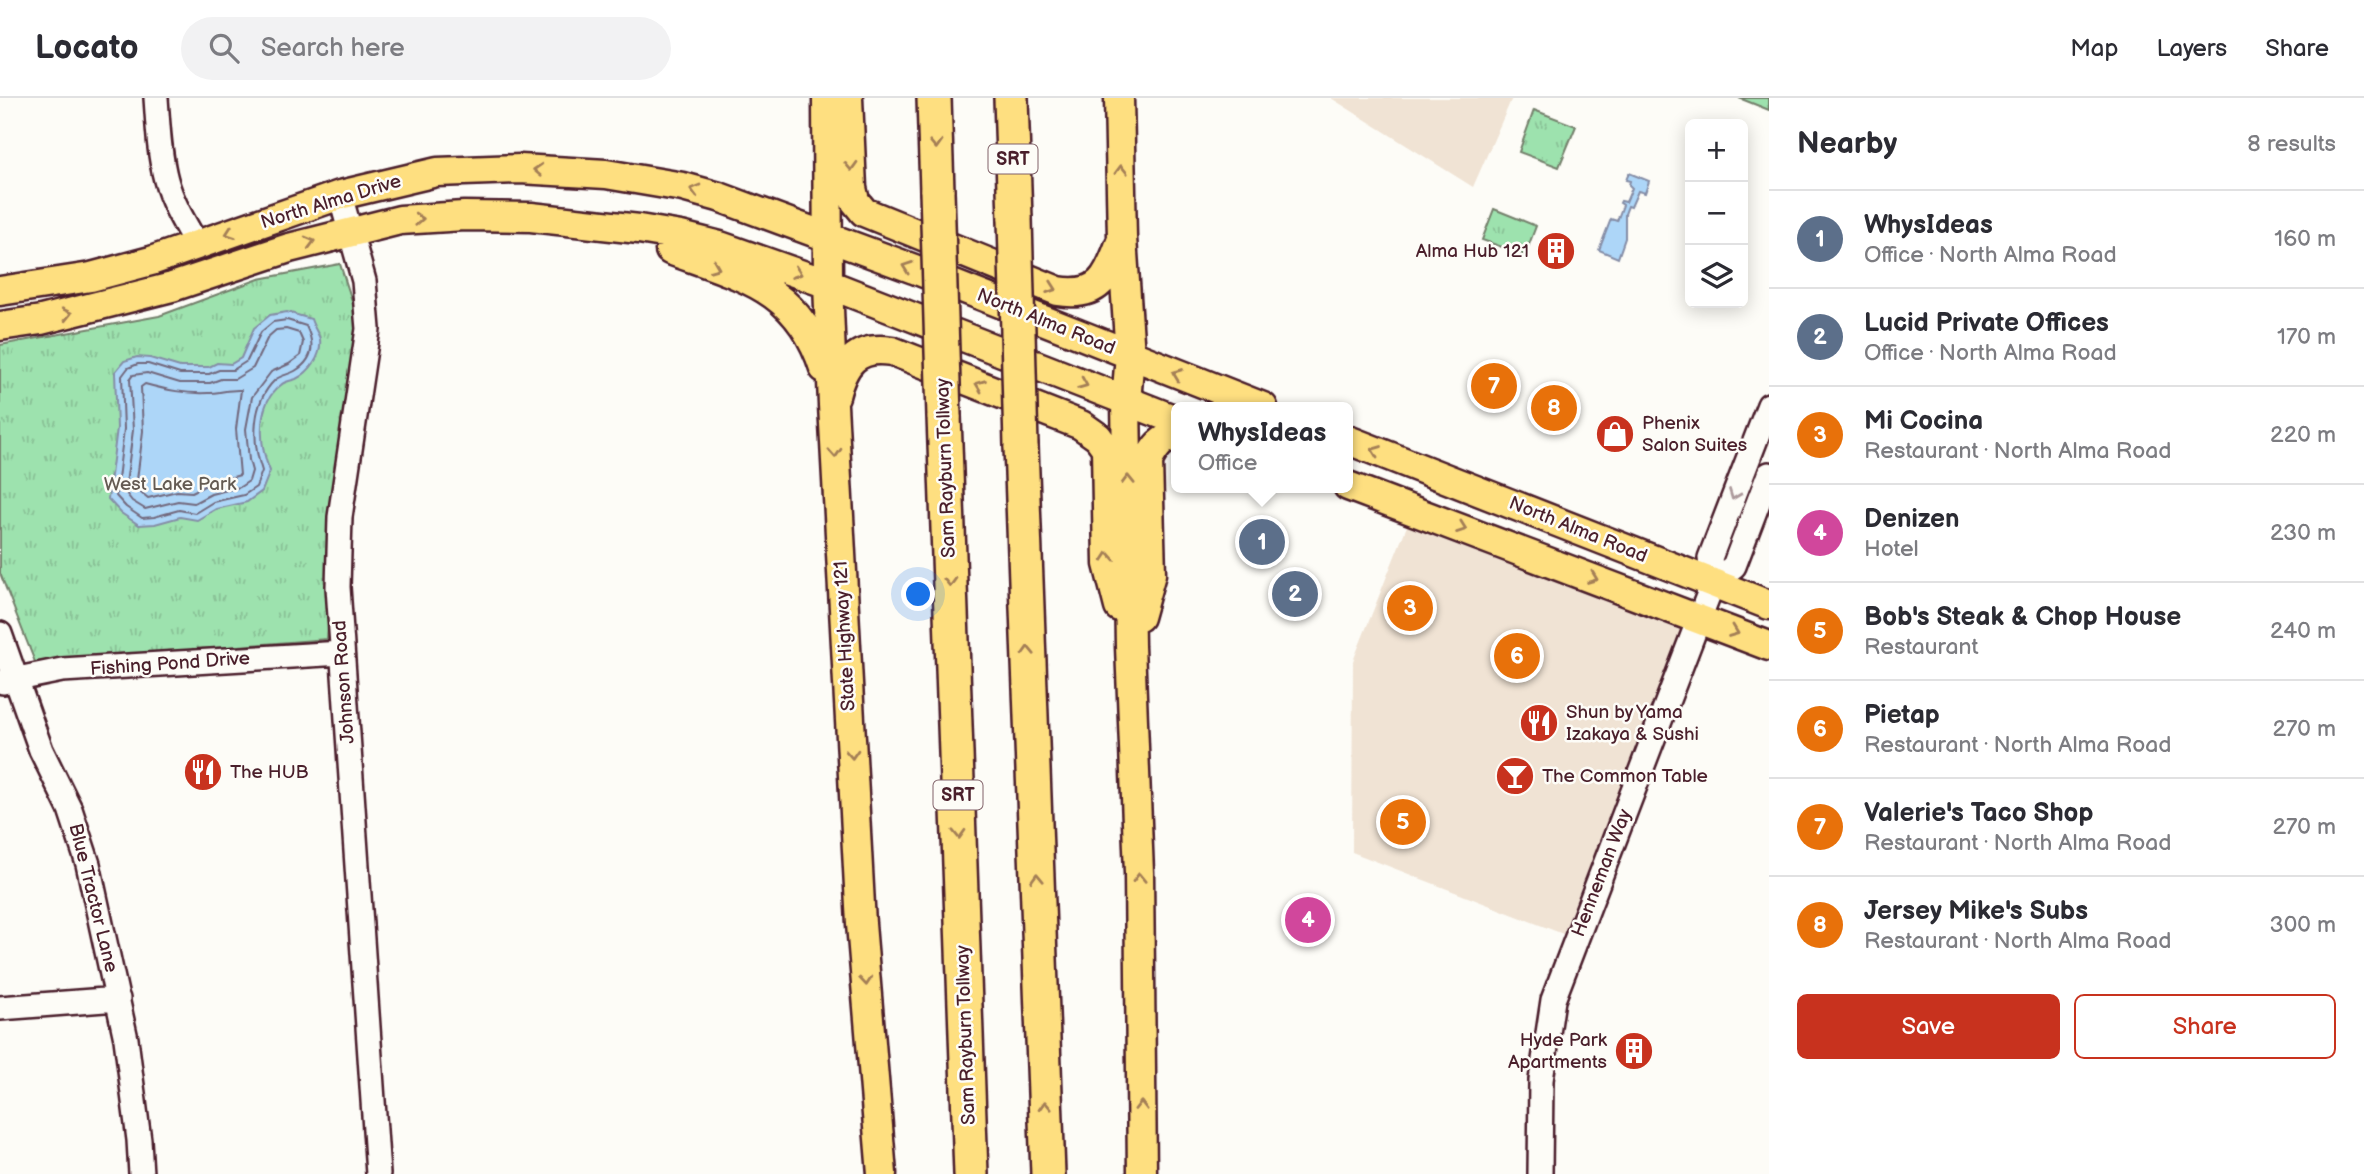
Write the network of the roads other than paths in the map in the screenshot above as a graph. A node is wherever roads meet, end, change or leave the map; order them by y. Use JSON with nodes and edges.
{"nodes":[{"id":1,"x":156,"y":98,"type":"edge"},
{"id":2,"x":827,"y":98,"type":"edge"},
{"id":3,"x":848,"y":98,"type":"edge"},
{"id":4,"x":934,"y":98,"type":"edge"},
{"id":5,"x":1011,"y":98,"type":"edge"},
{"id":6,"x":1119,"y":98,"type":"edge"},
{"id":7,"x":340,"y":195,"type":"junction"},
{"id":8,"x":606,"y":225,"type":"junction"},
{"id":9,"x":352,"y":231,"type":"junction"},
{"id":10,"x":828,"y":238,"type":"junction"},
{"id":11,"x":1122,"y":238,"type":"junction"},
{"id":12,"x":197,"y":245,"type":"junction"},
{"id":13,"x":828,"y":284,"type":"junction"},
{"id":14,"x":0,"y":291,"type":"edge"},
{"id":15,"x":0,"y":326,"type":"edge"},
{"id":16,"x":1130,"y":355,"type":"junction"},
{"id":17,"x":1126,"y":401,"type":"junction"},
{"id":18,"x":1251,"y":402,"type":"edge"},
{"id":19,"x":833,"y":405,"type":"junction"},
{"id":20,"x":1769,"y":405,"type":"edge"},
{"id":21,"x":1171,"y":418,"type":"edge"},
{"id":22,"x":1171,"y":436,"type":"edge"},
{"id":23,"x":1353,"y":442,"type":"edge"},
{"id":24,"x":1410,"y":464,"type":"junction"},
{"id":25,"x":1353,"y":473,"type":"edge"},
{"id":26,"x":1769,"y":474,"type":"edge"},
{"id":27,"x":1353,"y":487,"type":"edge"},
{"id":28,"x":1398,"y":505,"type":"junction"},
{"id":29,"x":1547,"y":518,"type":"junction"},
{"id":30,"x":1713,"y":583,"type":"junction"},
{"id":31,"x":1769,"y":605,"type":"edge"},
{"id":32,"x":1699,"y":619,"type":"junction"},
{"id":33,"x":0,"y":634,"type":"edge"},
{"id":34,"x":1130,"y":646,"type":"junction"},
{"id":35,"x":1769,"y":646,"type":"edge"},
{"id":36,"x":342,"y":653,"type":"junction"},
{"id":37,"x":8,"y":681,"type":"edge"},
{"id":38,"x":118,"y":999,"type":"junction"},
{"id":39,"x":0,"y":1008,"type":"edge"},
{"id":40,"x":1048,"y":1172,"type":"edge"},
{"id":41,"x":142,"y":1174,"type":"edge"},
{"id":42,"x":378,"y":1174,"type":"edge"},
{"id":43,"x":882,"y":1174,"type":"edge"},
{"id":44,"x":971,"y":1174,"type":"edge"},
{"id":45,"x":1142,"y":1174,"type":"edge"},
{"id":46,"x":1540,"y":1174,"type":"edge"}],
"edges":[{"from":1,"to":12,"type":"street"},
{"from":2,"to":10,"type":"main road","name":"State Highway 121"},
{"from":3,"to":11,"type":"main road","one_way":true},
{"from":4,"to":44,"type":"highway","name":"Sam Rayburn Tollway","number":"SRT","one_way":true,"bridge":true},
{"from":40,"to":5,"type":"highway","number":"SRT","one_way":true,"bridge":true},
{"from":11,"to":6,"type":"main road","one_way":true},
{"from":7,"to":9,"type":"street","name":"Johnson Road"},
{"from":10,"to":7,"type":"main road","name":"North Alma Drive","one_way":true},
{"from":7,"to":12,"type":"main road","name":"North Alma Drive","one_way":true},
{"from":9,"to":8,"type":"main road","name":"North Alma Drive","one_way":true},
{"from":8,"to":13,"type":"main road","name":"North Alma Drive","one_way":true},
{"from":8,"to":19,"type":"main road","one_way":true},
{"from":15,"to":9,"type":"main road","name":"North Alma Drive","one_way":true},
{"from":9,"to":36,"type":"street","name":"Johnson Road"},
{"from":10,"to":13,"type":"main road","name":"State Highway 121"},
{"from":16,"to":10,"type":"main road","name":"North Alma Road","one_way":true},
{"from":11,"to":16,"type":"main road"},
{"from":12,"to":14,"type":"main road","name":"North Alma Drive"},
{"from":13,"to":17,"type":"main road","one_way":true},
{"from":13,"to":19,"type":"main road","name":"State Highway 121"},
{"from":16,"to":17,"type":"main road"},
{"from":18,"to":16,"type":"main road","name":"North Alma Road","one_way":true},
{"from":17,"to":21,"type":"main road"},
{"from":34,"to":17,"type":"main road","one_way":true},
{"from":34,"to":19,"type":"main road","one_way":true},
{"from":19,"to":43,"type":"main road","name":"State Highway 121","one_way":true},
{"from":20,"to":30,"type":"street","name":"Henneman Way","one_way":true},
{"from":22,"to":34,"type":"main road"},
{"from":24,"to":23,"type":"main road","name":"North Alma Road","one_way":true},
{"from":24,"to":25,"type":"main road"},
{"from":24,"to":29,"type":"main road","name":"North Alma Road"},
{"from":26,"to":30,"type":"street","name":"Henneman Way"},
{"from":27,"to":28,"type":"main road","name":"North Alma Road"},
{"from":28,"to":29,"type":"main road"},
{"from":28,"to":32,"type":"main road","name":"North Alma Road","one_way":true},
{"from":29,"to":30,"type":"main road","name":"North Alma Road"},
{"from":30,"to":31,"type":"main road","name":"North Alma Road"},
{"from":30,"to":32,"type":"street","name":"Henneman Way"},
{"from":32,"to":35,"type":"main road","name":"North Alma Road","one_way":true},
{"from":32,"to":46,"type":"street","name":"Henneman Way"},
{"from":33,"to":37,"type":"street","name":"Blue Tractor Lane"},
{"from":45,"to":34,"type":"main road","one_way":true},
{"from":36,"to":37,"type":"street","name":"Fishing Pond Drive"},
{"from":36,"to":42,"type":"street","name":"Johnson Road"},
{"from":37,"to":38,"type":"street","name":"Blue Tractor Lane"},
{"from":38,"to":39,"type":"street"},
{"from":38,"to":41,"type":"street","name":"Blue Tractor Lane"}]}
